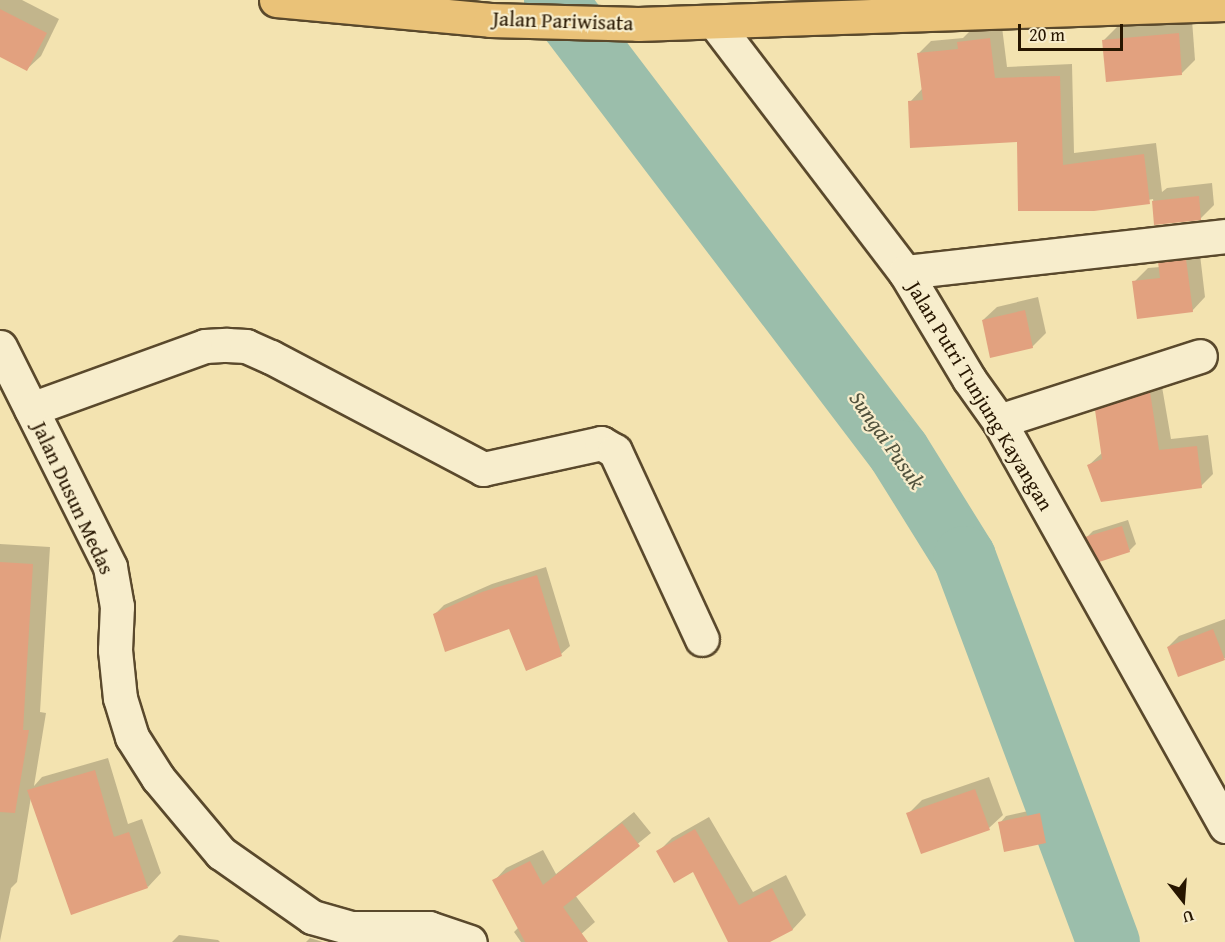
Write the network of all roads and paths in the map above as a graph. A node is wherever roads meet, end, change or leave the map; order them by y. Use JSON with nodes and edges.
{"nodes":[{"id":1,"x":276,"y":0,"type":"edge"},
{"id":2,"x":1225,"y":4,"type":"edge"},
{"id":3,"x":824,"y":10,"type":"edge"},
{"id":4,"x":715,"y":23,"type":"junction"},
{"id":5,"x":1225,"y":236,"type":"edge"},
{"id":6,"x":904,"y":272,"type":"junction"},
{"id":7,"x":0,"y":347,"type":"edge"},
{"id":8,"x":1200,"y":356,"type":"dead end"},
{"id":9,"x":31,"y":409,"type":"junction"},
{"id":10,"x":999,"y":421,"type":"junction"},
{"id":11,"x":702,"y":639,"type":"dead end"},
{"id":12,"x":1225,"y":826,"type":"edge"},
{"id":13,"x":470,"y":942,"type":"edge"}],
"edges":[{"from":1,"to":4,"type":"main road","name":"Jalan Pariwisata"},
{"from":2,"to":3,"type":"main road","name":"Jalan Pariwisata"},
{"from":3,"to":4,"type":"main road","name":"Jalan Pariwisata"},
{"from":4,"to":6,"type":"street","name":"Jalan Putri Tunjung Kayangan"},
{"from":5,"to":6,"type":"street"},
{"from":6,"to":10,"type":"street","name":"Jalan Putri Tunjung Kayangan"},
{"from":7,"to":9,"type":"street","name":"Jalan Dusun Medas"},
{"from":8,"to":10,"type":"street"},
{"from":9,"to":11,"type":"street"},
{"from":9,"to":13,"type":"street","name":"Jalan Dusun Medas"},
{"from":10,"to":12,"type":"street","name":"Jalan Putri Tunjung Kayangan"}]}
